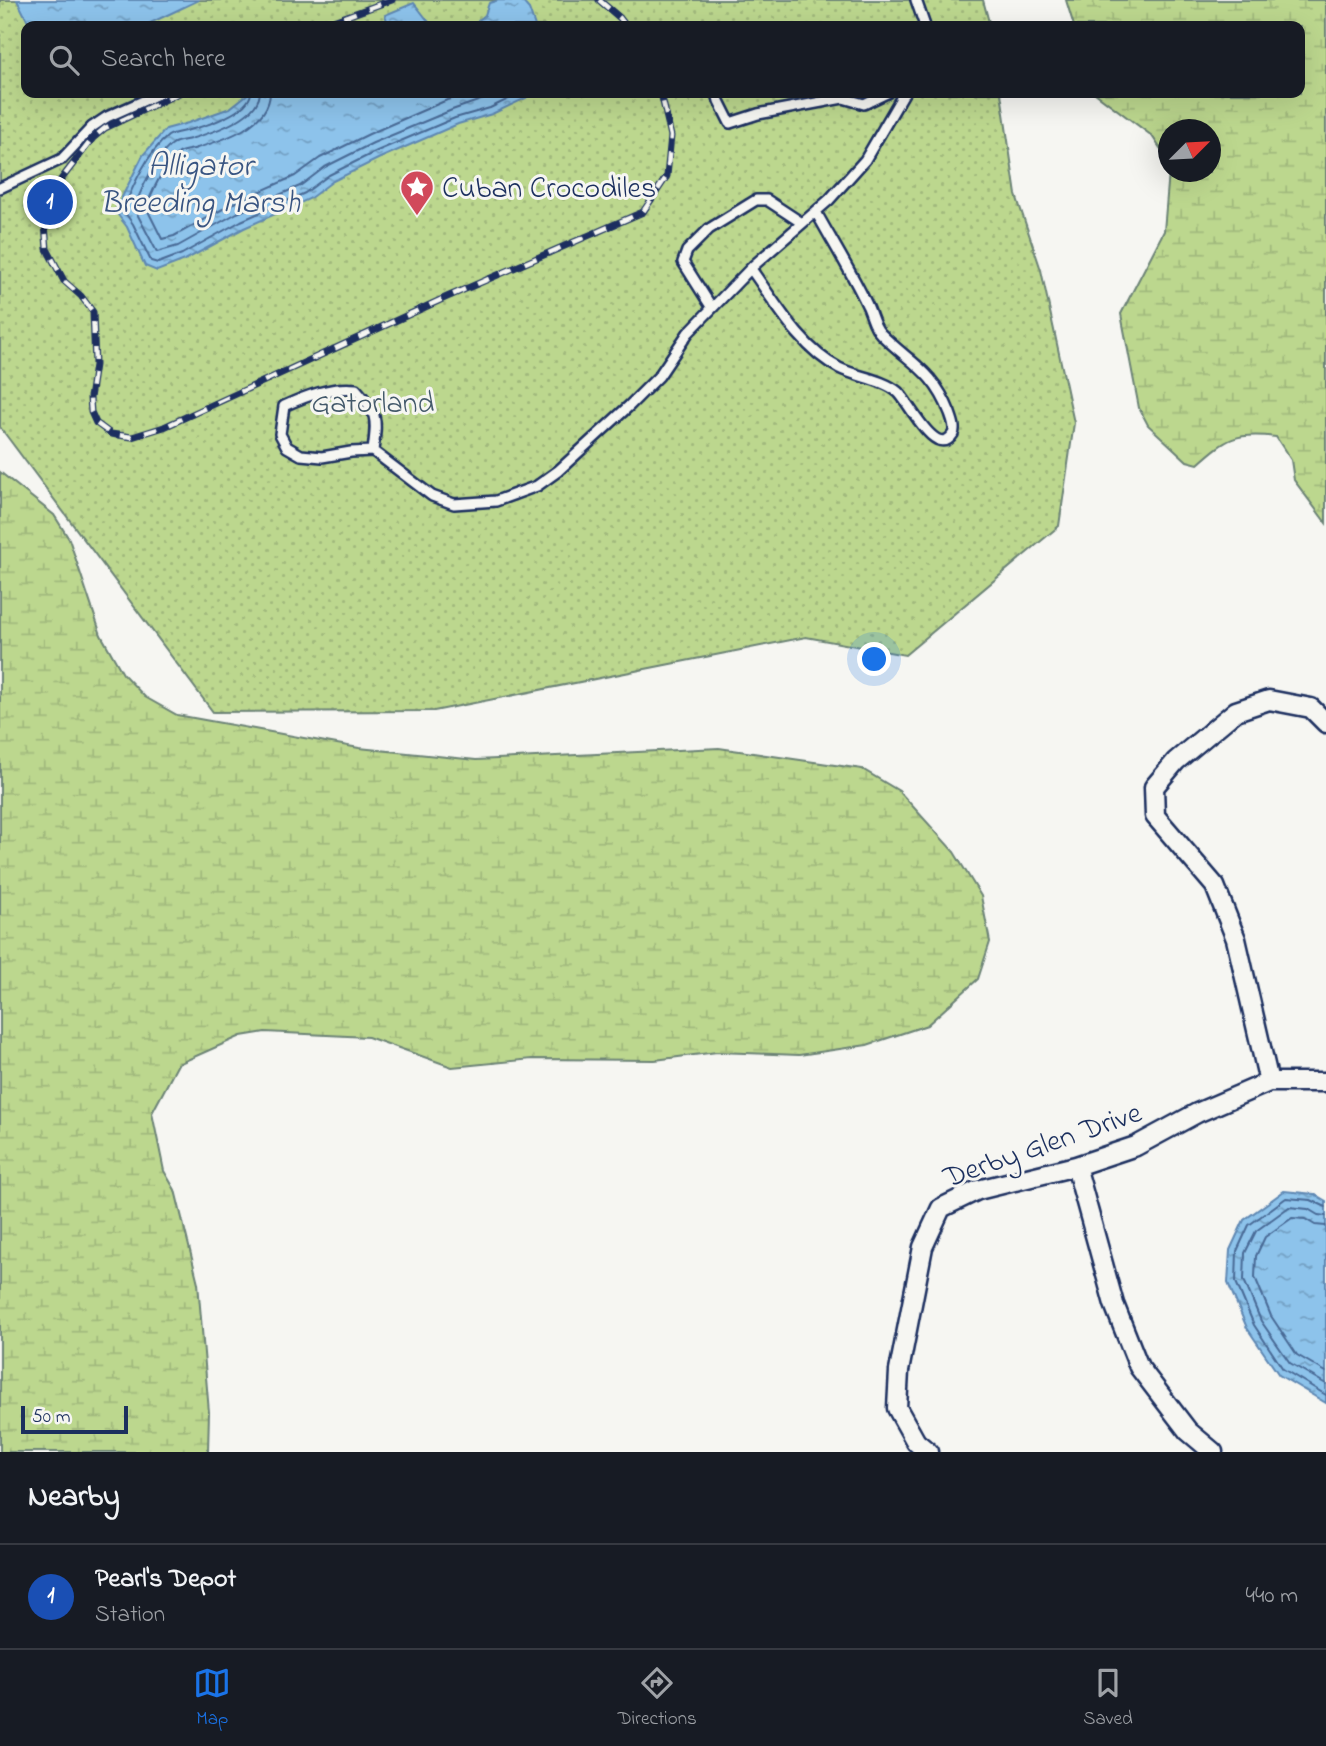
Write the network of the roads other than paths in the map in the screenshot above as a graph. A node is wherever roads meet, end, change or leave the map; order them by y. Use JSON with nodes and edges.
{"nodes":[{"id":1,"x":916,"y":0,"type":"edge"},
{"id":2,"x":923,"y":21,"type":"edge"},
{"id":3,"x":150,"y":98,"type":"edge"},
{"id":4,"x":718,"y":98,"type":"edge"},
{"id":5,"x":830,"y":98,"type":"edge"},
{"id":6,"x":850,"y":98,"type":"edge"},
{"id":7,"x":877,"y":98,"type":"edge"},
{"id":8,"x":901,"y":98,"type":"edge"},
{"id":9,"x":0,"y":188,"type":"edge"},
{"id":10,"x":816,"y":212,"type":"junction"},
{"id":11,"x":803,"y":223,"type":"junction"},
{"id":12,"x":751,"y":269,"type":"junction"},
{"id":13,"x":712,"y":309,"type":"junction"},
{"id":14,"x":373,"y":451,"type":"junction"},
{"id":15,"x":1326,"y":723,"type":"edge"},
{"id":16,"x":1326,"y":1082,"type":"edge"},
{"id":17,"x":1269,"y":1083,"type":"junction"},
{"id":18,"x":1076,"y":1166,"type":"junction"},
{"id":19,"x":928,"y":1452,"type":"edge"},
{"id":20,"x":1213,"y":1452,"type":"edge"}],
"edges":[{"from":1,"to":2,"type":"lane"},
{"from":3,"to":9,"type":"lane"},
{"from":4,"to":5,"type":"lane"},
{"from":6,"to":7,"type":"lane"},
{"from":8,"to":10,"type":"lane"},
{"from":10,"to":11,"type":"lane"},
{"from":10,"to":12,"type":"lane"},
{"from":11,"to":12,"type":"lane"},
{"from":11,"to":13,"type":"lane"},
{"from":12,"to":13,"type":"lane"},
{"from":13,"to":14,"type":"lane"},
{"from":14,"to":14,"type":"lane"},
{"from":15,"to":17,"type":"street"},
{"from":16,"to":17,"type":"street","name":"Derby Glen Drive"},
{"from":17,"to":18,"type":"street","name":"Derby Glen Drive"},
{"from":18,"to":19,"type":"street","name":"Derby Glen Drive"},
{"from":18,"to":20,"type":"street"}]}
